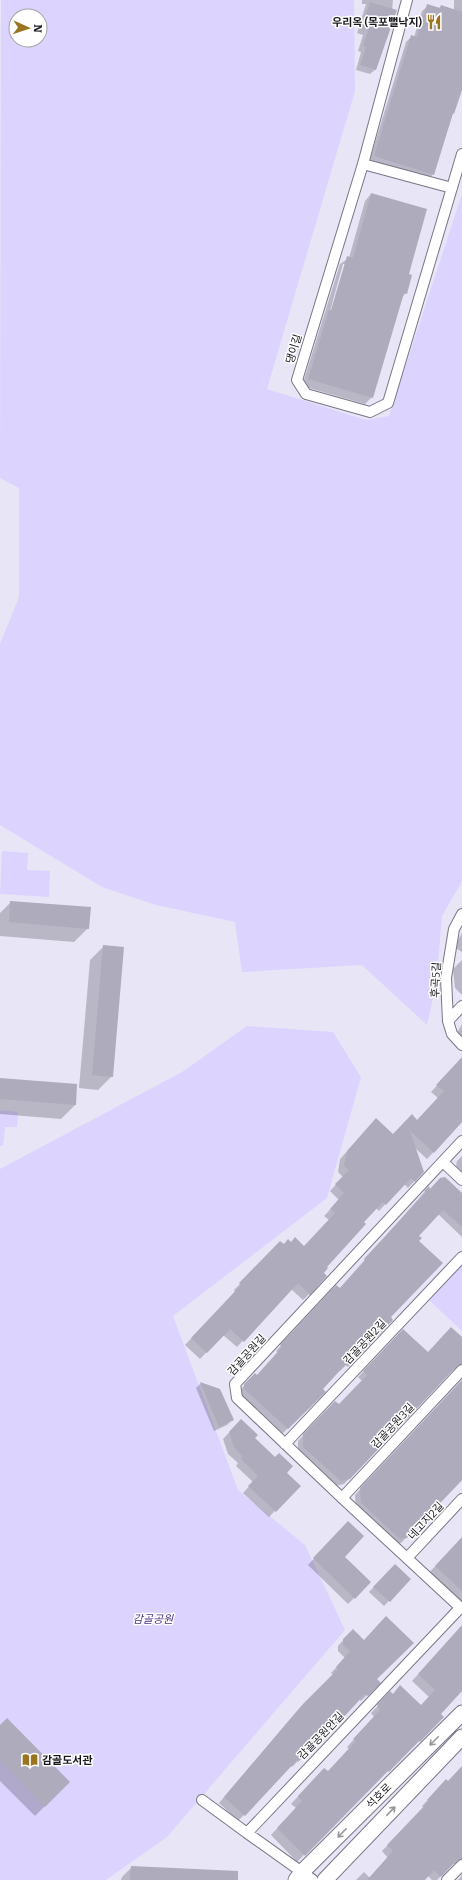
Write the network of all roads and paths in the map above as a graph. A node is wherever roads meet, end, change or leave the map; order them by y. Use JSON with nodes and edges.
{"nodes":[{"id":1,"x":407,"y":0,"type":"edge"},
{"id":2,"x":462,"y":154,"type":"edge"},
{"id":3,"x":363,"y":164,"type":"junction"},
{"id":4,"x":452,"y":188,"type":"junction"},
{"id":5,"x":462,"y":914,"type":"edge"},
{"id":6,"x":462,"y":1006,"type":"edge"},
{"id":7,"x":448,"y":1020,"type":"junction"},
{"id":8,"x":462,"y":1045,"type":"edge"},
{"id":9,"x":462,"y":1141,"type":"edge"},
{"id":10,"x":443,"y":1162,"type":"junction"},
{"id":11,"x":462,"y":1180,"type":"edge"},
{"id":12,"x":462,"y":1257,"type":"edge"},
{"id":13,"x":462,"y":1370,"type":"edge"},
{"id":14,"x":285,"y":1444,"type":"junction"},
{"id":15,"x":342,"y":1498,"type":"junction"},
{"id":16,"x":462,"y":1499,"type":"edge"},
{"id":17,"x":407,"y":1558,"type":"junction"},
{"id":18,"x":461,"y":1608,"type":"edge"},
{"id":19,"x":462,"y":1713,"type":"edge"},
{"id":20,"x":462,"y":1737,"type":"edge"},
{"id":21,"x":202,"y":1800,"type":"dead end"},
{"id":22,"x":247,"y":1833,"type":"junction"},
{"id":23,"x":462,"y":1865,"type":"edge"},
{"id":24,"x":304,"y":1877,"type":"edge"},
{"id":25,"x":325,"y":1880,"type":"edge"},
{"id":26,"x":448,"y":1880,"type":"edge"}],
"edges":[{"from":1,"to":3,"type":"street","name":"댕이길"},
{"from":2,"to":4,"type":"street","name":"댕이길"},
{"from":3,"to":4,"type":"street"},
{"from":3,"to":4,"type":"street","name":"댕이길"},
{"from":5,"to":7,"type":"street","name":"후곡5길"},
{"from":6,"to":7,"type":"street"},
{"from":7,"to":8,"type":"street","name":"후곡5길"},
{"from":9,"to":10,"type":"street","name":"감골공원길"},
{"from":10,"to":11,"type":"street"},
{"from":10,"to":14,"type":"street","name":"감골공원길"},
{"from":12,"to":14,"type":"street","name":"감골공원2길"},
{"from":13,"to":15,"type":"street","name":"감골공원3길"},
{"from":14,"to":15,"type":"street","name":"감골공원길"},
{"from":15,"to":17,"type":"street","name":"감골공원길"},
{"from":16,"to":17,"type":"street","name":"네고지2길"},
{"from":17,"to":18,"type":"street","name":"감골공원길"},
{"from":18,"to":22,"type":"street","name":"감골공원안길"},
{"from":19,"to":24,"type":"main road","name":"석호로","one_way":true},
{"from":25,"to":20,"type":"main road","name":"석호로","one_way":true},
{"from":21,"to":22,"type":"street"},
{"from":22,"to":24,"type":"street"},
{"from":23,"to":26,"type":"street"}]}
